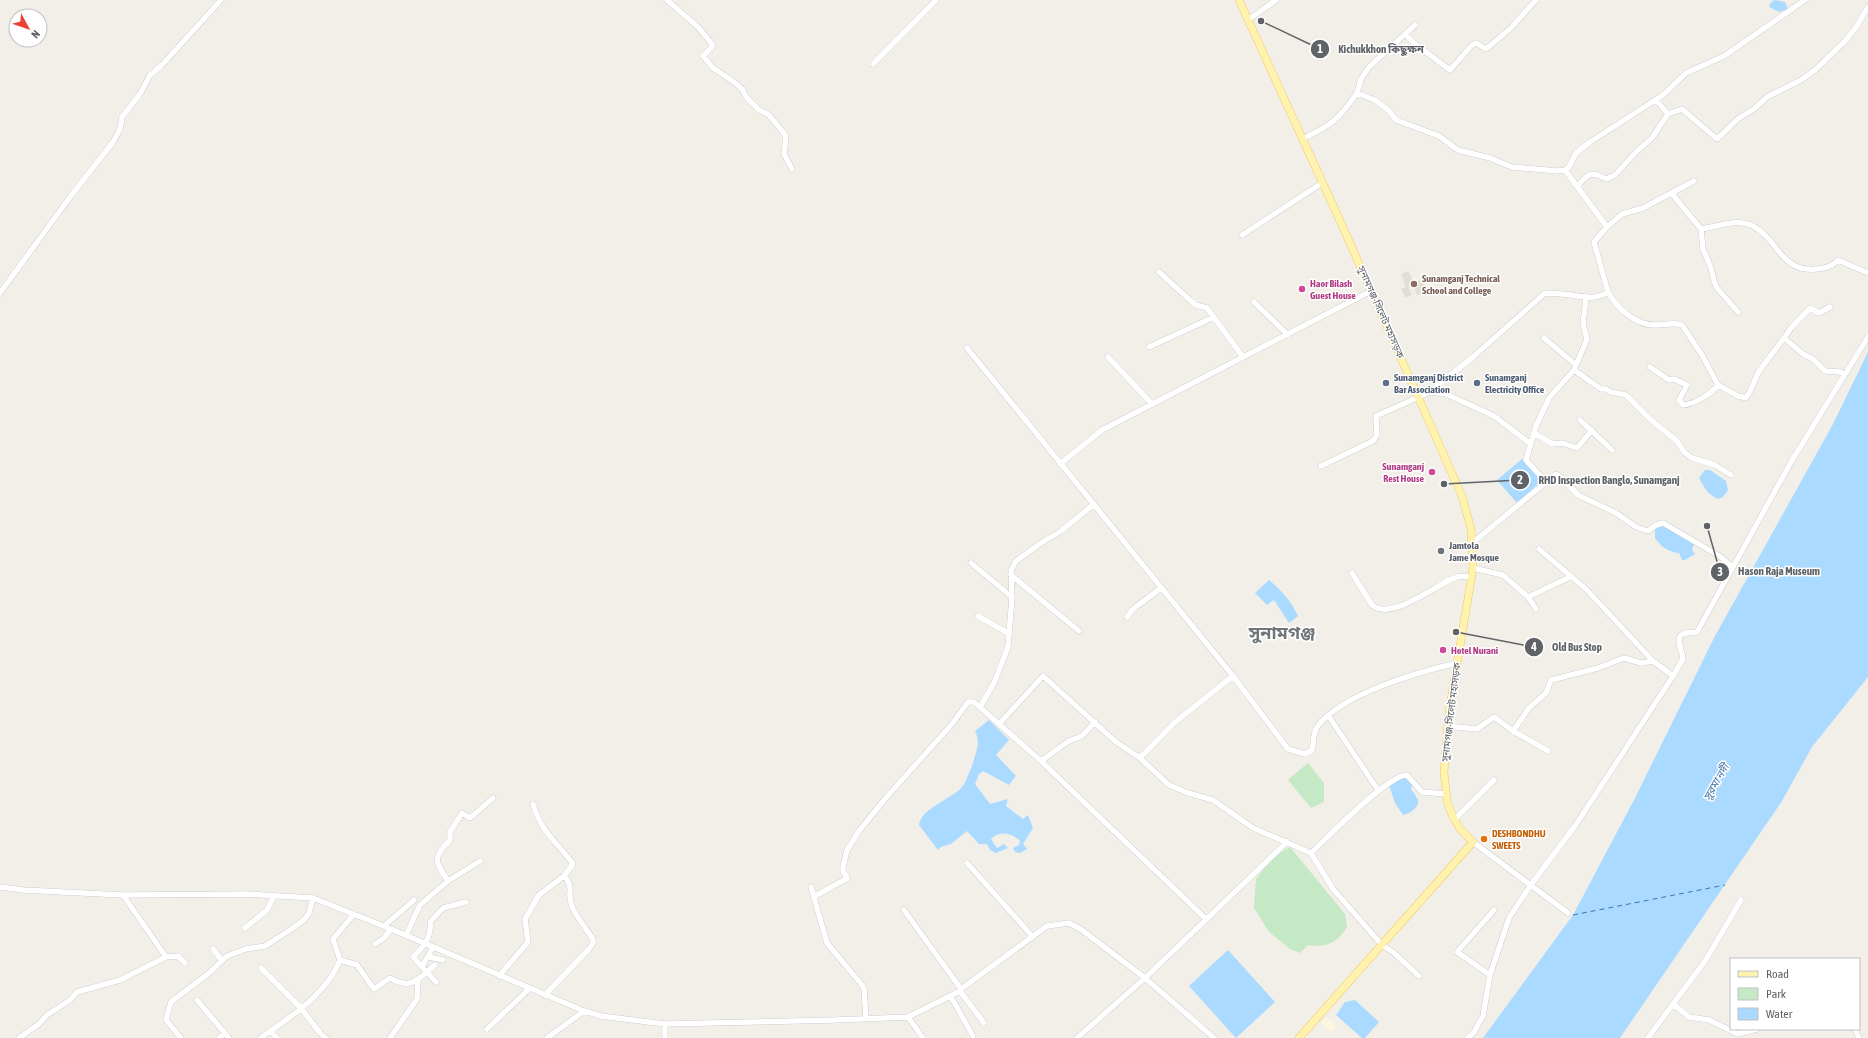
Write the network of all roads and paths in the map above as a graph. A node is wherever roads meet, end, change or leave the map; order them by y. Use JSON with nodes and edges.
{"nodes":[{"id":1,"x":221,"y":0,"type":"edge"},
{"id":2,"x":667,"y":0,"type":"edge"},
{"id":3,"x":936,"y":0,"type":"edge"},
{"id":4,"x":1239,"y":0,"type":"edge"},
{"id":5,"x":1276,"y":0,"type":"edge"},
{"id":6,"x":1536,"y":0,"type":"edge"},
{"id":7,"x":1805,"y":0,"type":"edge"},
{"id":8,"x":1868,"y":7,"type":"edge"},
{"id":9,"x":1248,"y":20,"type":"junction"},
{"id":10,"x":1415,"y":24,"type":"dead end"},
{"id":11,"x":1405,"y":34,"type":"junction"},
{"id":12,"x":873,"y":64,"type":"dead end"},
{"id":13,"x":1357,"y":93,"type":"junction"},
{"id":14,"x":1656,"y":100,"type":"junction"},
{"id":15,"x":1668,"y":114,"type":"junction"},
{"id":16,"x":1302,"y":139,"type":"junction"},
{"id":17,"x":792,"y":169,"type":"dead end"},
{"id":18,"x":1564,"y":170,"type":"junction"},
{"id":19,"x":1694,"y":181,"type":"dead end"},
{"id":20,"x":1322,"y":183,"type":"junction"},
{"id":21,"x":1577,"y":187,"type":"junction"},
{"id":22,"x":1672,"y":194,"type":"junction"},
{"id":23,"x":1607,"y":227,"type":"junction"},
{"id":24,"x":1702,"y":229,"type":"junction"},
{"id":25,"x":1242,"y":235,"type":"dead end"},
{"id":26,"x":1159,"y":272,"type":"dead end"},
{"id":27,"x":1868,"y":273,"type":"edge"},
{"id":28,"x":1371,"y":291,"type":"junction"},
{"id":29,"x":1608,"y":292,"type":"junction"},
{"id":30,"x":0,"y":293,"type":"edge"},
{"id":31,"x":1586,"y":298,"type":"junction"},
{"id":32,"x":1254,"y":302,"type":"dead end"},
{"id":33,"x":1830,"y":307,"type":"dead end"},
{"id":34,"x":1738,"y":312,"type":"dead end"},
{"id":35,"x":1214,"y":317,"type":"junction"},
{"id":36,"x":1288,"y":335,"type":"junction"},
{"id":37,"x":1868,"y":337,"type":"edge"},
{"id":38,"x":1544,"y":338,"type":"dead end"},
{"id":39,"x":1784,"y":338,"type":"junction"},
{"id":40,"x":1150,"y":347,"type":"dead end"},
{"id":41,"x":967,"y":348,"type":"dead end"},
{"id":42,"x":1108,"y":357,"type":"dead end"},
{"id":43,"x":1243,"y":357,"type":"junction"},
{"id":44,"x":1650,"y":367,"type":"dead end"},
{"id":45,"x":1575,"y":368,"type":"junction"},
{"id":46,"x":1844,"y":374,"type":"junction"},
{"id":47,"x":1718,"y":385,"type":"junction"},
{"id":48,"x":1430,"y":392,"type":"junction"},
{"id":49,"x":1418,"y":396,"type":"junction"},
{"id":50,"x":1152,"y":404,"type":"junction"},
{"id":51,"x":1580,"y":420,"type":"dead end"},
{"id":52,"x":1592,"y":430,"type":"junction"},
{"id":53,"x":1534,"y":433,"type":"junction"},
{"id":54,"x":1531,"y":444,"type":"junction"},
{"id":55,"x":1612,"y":450,"type":"dead end"},
{"id":56,"x":1060,"y":464,"type":"junction"},
{"id":57,"x":1321,"y":466,"type":"dead end"},
{"id":58,"x":1732,"y":475,"type":"dead end"},
{"id":59,"x":1546,"y":482,"type":"junction"},
{"id":60,"x":1094,"y":504,"type":"junction"},
{"id":61,"x":1472,"y":543,"type":"junction"},
{"id":62,"x":1539,"y":549,"type":"dead end"},
{"id":63,"x":971,"y":563,"type":"dead end"},
{"id":64,"x":1732,"y":567,"type":"junction"},
{"id":65,"x":1473,"y":568,"type":"junction"},
{"id":66,"x":1352,"y":573,"type":"dead end"},
{"id":67,"x":1011,"y":575,"type":"junction"},
{"id":68,"x":1472,"y":577,"type":"junction"},
{"id":69,"x":1570,"y":577,"type":"junction"},
{"id":70,"x":1161,"y":588,"type":"junction"},
{"id":71,"x":1012,"y":597,"type":"junction"},
{"id":72,"x":1528,"y":597,"type":"junction"},
{"id":73,"x":1536,"y":609,"type":"dead end"},
{"id":74,"x":978,"y":616,"type":"dead end"},
{"id":75,"x":1127,"y":617,"type":"dead end"},
{"id":76,"x":1079,"y":631,"type":"dead end"},
{"id":77,"x":1008,"y":634,"type":"junction"},
{"id":78,"x":1654,"y":661,"type":"junction"},
{"id":79,"x":1457,"y":663,"type":"junction"},
{"id":80,"x":1233,"y":676,"type":"junction"},
{"id":81,"x":1673,"y":676,"type":"junction"},
{"id":82,"x":980,"y":707,"type":"junction"},
{"id":83,"x":1328,"y":715,"type":"junction"},
{"id":84,"x":1095,"y":722,"type":"junction"},
{"id":85,"x":999,"y":724,"type":"junction"},
{"id":86,"x":1447,"y":726,"type":"junction"},
{"id":87,"x":1513,"y":731,"type":"junction"},
{"id":88,"x":1548,"y":751,"type":"dead end"},
{"id":89,"x":1140,"y":758,"type":"junction"},
{"id":90,"x":1040,"y":761,"type":"junction"},
{"id":91,"x":1494,"y":780,"type":"dead end"},
{"id":92,"x":1378,"y":790,"type":"junction"},
{"id":93,"x":1446,"y":794,"type":"junction"},
{"id":94,"x":493,"y":798,"type":"dead end"},
{"id":95,"x":534,"y":804,"type":"dead end"},
{"id":96,"x":1454,"y":820,"type":"junction"},
{"id":97,"x":1287,"y":842,"type":"junction"},
{"id":98,"x":1473,"y":842,"type":"junction"},
{"id":99,"x":1311,"y":853,"type":"junction"},
{"id":100,"x":480,"y":861,"type":"dead end"},
{"id":101,"x":967,"y":863,"type":"dead end"},
{"id":102,"x":564,"y":876,"type":"junction"},
{"id":103,"x":448,"y":881,"type":"junction"},
{"id":104,"x":1530,"y":886,"type":"junction"},
{"id":105,"x":0,"y":887,"type":"edge"},
{"id":106,"x":812,"y":887,"type":"dead end"},
{"id":107,"x":123,"y":895,"type":"junction"},
{"id":108,"x":274,"y":896,"type":"junction"},
{"id":109,"x":815,"y":896,"type":"junction"},
{"id":110,"x":313,"y":898,"type":"junction"},
{"id":111,"x":414,"y":900,"type":"dead end"},
{"id":112,"x":1741,"y":900,"type":"dead end"},
{"id":113,"x":466,"y":902,"type":"dead end"},
{"id":114,"x":904,"y":910,"type":"dead end"},
{"id":115,"x":1494,"y":910,"type":"dead end"},
{"id":116,"x":1568,"y":913,"type":"dead end"},
{"id":117,"x":354,"y":914,"type":"junction"},
{"id":118,"x":1206,"y":919,"type":"junction"},
{"id":119,"x":384,"y":926,"type":"junction"},
{"id":120,"x":245,"y":928,"type":"dead end"},
{"id":121,"x":391,"y":929,"type":"junction"},
{"id":122,"x":406,"y":935,"type":"junction"},
{"id":123,"x":1033,"y":937,"type":"junction"},
{"id":124,"x":375,"y":944,"type":"dead end"},
{"id":125,"x":426,"y":944,"type":"junction"},
{"id":126,"x":1382,"y":945,"type":"junction"},
{"id":127,"x":434,"y":948,"type":"junction"},
{"id":128,"x":213,"y":949,"type":"dead end"},
{"id":129,"x":166,"y":957,"type":"junction"},
{"id":130,"x":429,"y":957,"type":"junction"},
{"id":131,"x":340,"y":960,"type":"junction"},
{"id":132,"x":443,"y":960,"type":"dead end"},
{"id":133,"x":222,"y":961,"type":"junction"},
{"id":134,"x":185,"y":963,"type":"dead end"},
{"id":135,"x":435,"y":965,"type":"dead end"},
{"id":136,"x":422,"y":967,"type":"junction"},
{"id":137,"x":261,"y":968,"type":"dead end"},
{"id":138,"x":427,"y":972,"type":"junction"},
{"id":139,"x":1490,"y":975,"type":"junction"},
{"id":140,"x":499,"y":976,"type":"junction"},
{"id":141,"x":1419,"y":976,"type":"dead end"},
{"id":142,"x":1145,"y":978,"type":"junction"},
{"id":143,"x":418,"y":980,"type":"junction"},
{"id":144,"x":436,"y":982,"type":"dead end"},
{"id":145,"x":529,"y":988,"type":"junction"},
{"id":146,"x":960,"y":990,"type":"junction"},
{"id":147,"x":545,"y":995,"type":"junction"},
{"id":148,"x":951,"y":997,"type":"junction"},
{"id":149,"x":197,"y":1000,"type":"dead end"},
{"id":150,"x":1673,"y":1004,"type":"junction"},
{"id":151,"x":300,"y":1008,"type":"junction"},
{"id":152,"x":584,"y":1012,"type":"junction"},
{"id":153,"x":908,"y":1017,"type":"junction"},
{"id":154,"x":866,"y":1018,"type":"junction"},
{"id":155,"x":984,"y":1023,"type":"dead end"},
{"id":156,"x":665,"y":1024,"type":"junction"},
{"id":157,"x":487,"y":1029,"type":"dead end"},
{"id":158,"x":1753,"y":1030,"type":"edge"},
{"id":159,"x":270,"y":1031,"type":"junction"},
{"id":160,"x":225,"y":1033,"type":"junction"},
{"id":161,"x":973,"y":1036,"type":"dead end"},
{"id":162,"x":20,"y":1037,"type":"edge"},
{"id":163,"x":180,"y":1038,"type":"edge"},
{"id":164,"x":219,"y":1038,"type":"edge"},
{"id":165,"x":229,"y":1038,"type":"edge"},
{"id":166,"x":261,"y":1038,"type":"edge"},
{"id":167,"x":277,"y":1038,"type":"edge"},
{"id":168,"x":326,"y":1038,"type":"edge"},
{"id":169,"x":390,"y":1038,"type":"edge"},
{"id":170,"x":547,"y":1038,"type":"edge"},
{"id":171,"x":665,"y":1038,"type":"edge"},
{"id":172,"x":923,"y":1038,"type":"edge"},
{"id":173,"x":1077,"y":1038,"type":"edge"},
{"id":174,"x":1214,"y":1038,"type":"edge"},
{"id":175,"x":1300,"y":1038,"type":"edge"},
{"id":176,"x":1468,"y":1038,"type":"edge"},
{"id":177,"x":1648,"y":1038,"type":"edge"}],
"edges":[{"from":1,"to":30,"type":"street"},
{"from":2,"to":17,"type":"street"},
{"from":3,"to":12,"type":"street"},
{"from":4,"to":9,"type":"main road","name":"সুনামগঞ্জ-সিলেট মহাসড়ক"},
{"from":5,"to":9,"type":"street"},
{"from":6,"to":11,"type":"street"},
{"from":7,"to":14,"type":"street"},
{"from":8,"to":15,"type":"street"},
{"from":9,"to":16,"type":"main road","name":"সুনামগঞ্জ-সিলেট মহাসড়ক"},
{"from":10,"to":11,"type":"street"},
{"from":11,"to":13,"type":"street"},
{"from":13,"to":16,"type":"street"},
{"from":13,"to":18,"type":"street"},
{"from":14,"to":15,"type":"street"},
{"from":14,"to":18,"type":"street"},
{"from":15,"to":21,"type":"street"},
{"from":16,"to":20,"type":"main road","name":"সুনামগঞ্জ-সিলেট মহাসড়ক"},
{"from":18,"to":21,"type":"street"},
{"from":19,"to":22,"type":"street"},
{"from":20,"to":25,"type":"street"},
{"from":20,"to":28,"type":"main road","name":"সুনামগঞ্জ-সিলেট মহাসড়ক"},
{"from":21,"to":23,"type":"street"},
{"from":22,"to":23,"type":"street"},
{"from":22,"to":24,"type":"street"},
{"from":23,"to":29,"type":"street"},
{"from":24,"to":27,"type":"street"},
{"from":24,"to":34,"type":"street"},
{"from":26,"to":35,"type":"street"},
{"from":28,"to":36,"type":"street"},
{"from":28,"to":49,"type":"main road","name":"সুনামগঞ্জ-সিলেট মহাসড়ক"},
{"from":29,"to":31,"type":"street"},
{"from":29,"to":47,"type":"street"},
{"from":31,"to":45,"type":"street"},
{"from":31,"to":48,"type":"street"},
{"from":32,"to":36,"type":"street"},
{"from":33,"to":39,"type":"street"},
{"from":35,"to":40,"type":"street"},
{"from":35,"to":43,"type":"street"},
{"from":36,"to":43,"type":"street"},
{"from":37,"to":46,"type":"street"},
{"from":38,"to":45,"type":"street"},
{"from":39,"to":46,"type":"street"},
{"from":39,"to":47,"type":"street"},
{"from":41,"to":56,"type":"street"},
{"from":42,"to":50,"type":"street"},
{"from":43,"to":50,"type":"street"},
{"from":44,"to":47,"type":"street"},
{"from":45,"to":53,"type":"street"},
{"from":45,"to":58,"type":"street"},
{"from":46,"to":64,"type":"street"},
{"from":48,"to":49,"type":"street"},
{"from":48,"to":54,"type":"street"},
{"from":49,"to":57,"type":"street"},
{"from":49,"to":61,"type":"main road","name":"সুনামগঞ্জ-সিলেট মহাসড়ক"},
{"from":50,"to":56,"type":"street"},
{"from":51,"to":52,"type":"street"},
{"from":52,"to":53,"type":"street"},
{"from":52,"to":55,"type":"street"},
{"from":53,"to":54,"type":"street"},
{"from":54,"to":59,"type":"street"},
{"from":56,"to":60,"type":"street"},
{"from":59,"to":61,"type":"street"},
{"from":59,"to":64,"type":"street"},
{"from":60,"to":67,"type":"street"},
{"from":60,"to":70,"type":"street"},
{"from":61,"to":65,"type":"main road","name":"সুনামগঞ্জ-সিলেট মহাসড়ক"},
{"from":62,"to":69,"type":"street"},
{"from":63,"to":71,"type":"street"},
{"from":64,"to":81,"type":"street"},
{"from":65,"to":68,"type":"main road","name":"সুনামগঞ্জ-সিলেট মহাসড়ক"},
{"from":65,"to":72,"type":"street"},
{"from":66,"to":68,"type":"street"},
{"from":67,"to":71,"type":"street"},
{"from":67,"to":76,"type":"street"},
{"from":68,"to":79,"type":"main road","name":"সুনামগঞ্জ-সিলেট মহাসড়ক"},
{"from":69,"to":72,"type":"street"},
{"from":69,"to":78,"type":"street"},
{"from":70,"to":75,"type":"street"},
{"from":70,"to":80,"type":"street"},
{"from":71,"to":77,"type":"street"},
{"from":72,"to":73,"type":"street"},
{"from":74,"to":77,"type":"street"},
{"from":77,"to":82,"type":"street"},
{"from":78,"to":81,"type":"street"},
{"from":78,"to":87,"type":"street"},
{"from":79,"to":83,"type":"street"},
{"from":79,"to":86,"type":"main road","name":"সুনামগঞ্জ-সিলেট মহাসড়ক"},
{"from":80,"to":83,"type":"street"},
{"from":80,"to":89,"type":"street"},
{"from":81,"to":104,"type":"street"},
{"from":82,"to":85,"type":"street"},
{"from":82,"to":109,"type":"street"},
{"from":83,"to":92,"type":"street"},
{"from":84,"to":85,"type":"street"},
{"from":84,"to":89,"type":"street"},
{"from":84,"to":90,"type":"street"},
{"from":85,"to":90,"type":"street"},
{"from":86,"to":87,"type":"street"},
{"from":86,"to":93,"type":"main road","name":"সুনামগঞ্জ-সিলেট মহাসড়ক"},
{"from":87,"to":88,"type":"street"},
{"from":89,"to":97,"type":"street"},
{"from":90,"to":118,"type":"street"},
{"from":91,"to":96,"type":"street"},
{"from":92,"to":93,"type":"street"},
{"from":92,"to":99,"type":"street"},
{"from":93,"to":96,"type":"main road","name":"সুনামগঞ্জ-সিলেট মহাসড়ক"},
{"from":94,"to":103,"type":"street"},
{"from":95,"to":102,"type":"street"},
{"from":96,"to":98,"type":"main road","name":"সুনামগঞ্জ-সিলেট মহাসড়ক"},
{"from":97,"to":99,"type":"street"},
{"from":97,"to":118,"type":"street"},
{"from":98,"to":104,"type":"street"},
{"from":98,"to":126,"type":"main road"},
{"from":99,"to":126,"type":"street"},
{"from":100,"to":103,"type":"street"},
{"from":101,"to":123,"type":"street"},
{"from":102,"to":140,"type":"street"},
{"from":102,"to":147,"type":"street"},
{"from":103,"to":122,"type":"street"},
{"from":104,"to":116,"type":"street"},
{"from":104,"to":139,"type":"street"},
{"from":105,"to":107,"type":"street"},
{"from":106,"to":109,"type":"street"},
{"from":107,"to":108,"type":"street"},
{"from":107,"to":129,"type":"street"},
{"from":108,"to":110,"type":"street"},
{"from":108,"to":120,"type":"street"},
{"from":109,"to":154,"type":"street"},
{"from":110,"to":117,"type":"street"},
{"from":110,"to":133,"type":"street"},
{"from":111,"to":119,"type":"street"},
{"from":112,"to":150,"type":"street"},
{"from":113,"to":125,"type":"street"},
{"from":114,"to":146,"type":"street"},
{"from":115,"to":139,"type":"street"},
{"from":117,"to":119,"type":"street"},
{"from":117,"to":131,"type":"street"},
{"from":118,"to":142,"type":"street"},
{"from":119,"to":121,"type":"street"},
{"from":121,"to":122,"type":"street"},
{"from":121,"to":124,"type":"street"},
{"from":122,"to":125,"type":"street"},
{"from":123,"to":142,"type":"street"},
{"from":123,"to":146,"type":"street"},
{"from":125,"to":127,"type":"street"},
{"from":125,"to":136,"type":"street"},
{"from":126,"to":141,"type":"street"},
{"from":126,"to":175,"type":"main road"},
{"from":127,"to":130,"type":"street"},
{"from":127,"to":140,"type":"street"},
{"from":128,"to":133,"type":"street"},
{"from":129,"to":134,"type":"street"},
{"from":129,"to":162,"type":"street"},
{"from":130,"to":132,"type":"street"},
{"from":130,"to":136,"type":"street"},
{"from":131,"to":143,"type":"street"},
{"from":131,"to":151,"type":"street"},
{"from":133,"to":163,"type":"street"},
{"from":135,"to":138,"type":"street"},
{"from":136,"to":138,"type":"street"},
{"from":137,"to":151,"type":"street"},
{"from":138,"to":143,"type":"street"},
{"from":138,"to":144,"type":"street"},
{"from":139,"to":176,"type":"street"},
{"from":140,"to":145,"type":"street"},
{"from":142,"to":173,"type":"street"},
{"from":142,"to":174,"type":"street"},
{"from":143,"to":169,"type":"street"},
{"from":145,"to":147,"type":"street"},
{"from":145,"to":157,"type":"street"},
{"from":146,"to":148,"type":"street"},
{"from":146,"to":155,"type":"street"},
{"from":147,"to":152,"type":"street"},
{"from":148,"to":153,"type":"street"},
{"from":148,"to":161,"type":"street"},
{"from":149,"to":160,"type":"street"},
{"from":150,"to":158,"type":"street"},
{"from":150,"to":177,"type":"street"},
{"from":151,"to":159,"type":"street"},
{"from":151,"to":168,"type":"street"},
{"from":152,"to":156,"type":"street"},
{"from":152,"to":170,"type":"street"},
{"from":153,"to":154,"type":"street"},
{"from":153,"to":172,"type":"street"},
{"from":154,"to":156,"type":"street"},
{"from":156,"to":171,"type":"street"},
{"from":159,"to":166,"type":"street"},
{"from":159,"to":167,"type":"street"},
{"from":160,"to":164,"type":"street"},
{"from":160,"to":165,"type":"street"}]}
